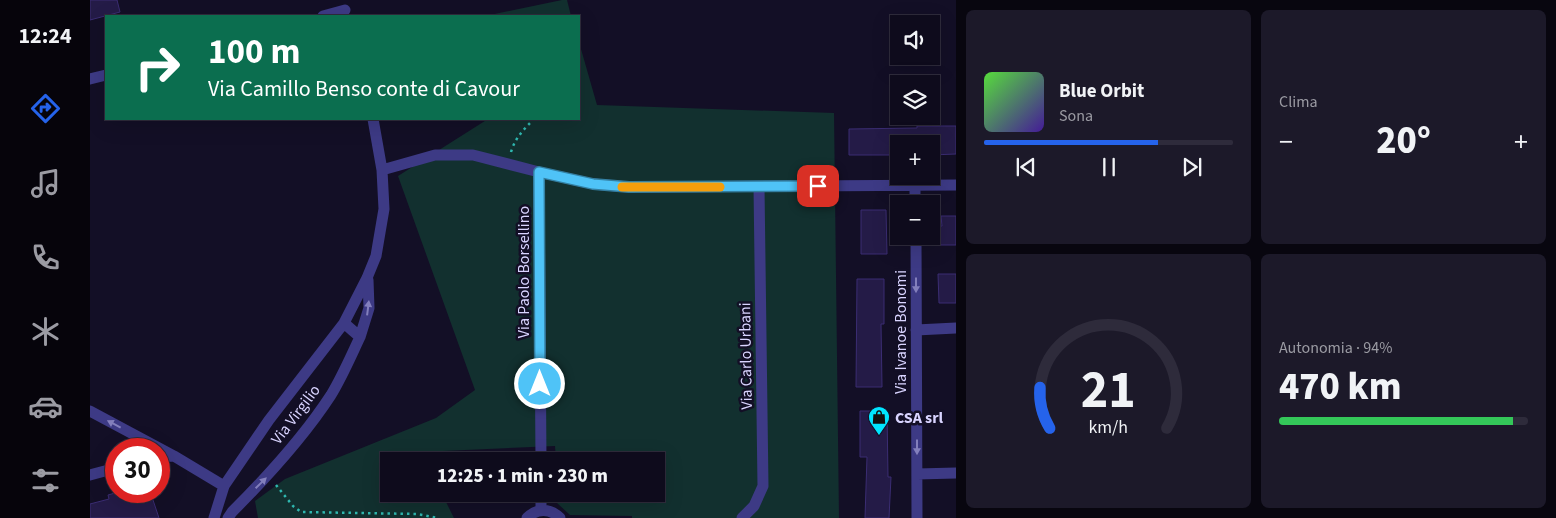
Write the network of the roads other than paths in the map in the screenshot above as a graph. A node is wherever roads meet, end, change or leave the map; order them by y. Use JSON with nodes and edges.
{"nodes":[{"id":1,"x":345,"y":9,"type":"edge"},
{"id":2,"x":326,"y":15,"type":"edge"},
{"id":3,"x":105,"y":75,"type":"edge"},
{"id":4,"x":90,"y":79,"type":"edge"},
{"id":5,"x":372,"y":120,"type":"edge"},
{"id":6,"x":382,"y":170,"type":"junction"},
{"id":7,"x":539,"y":172,"type":"junction"},
{"id":8,"x":956,"y":185,"type":"edge"},
{"id":9,"x":915,"y":186,"type":"junction"},
{"id":10,"x":759,"y":187,"type":"junction"},
{"id":11,"x":916,"y":195,"type":"edge"},
{"id":12,"x":916,"y":245,"type":"edge"},
{"id":13,"x":368,"y":278,"type":"junction"},
{"id":14,"x":344,"y":323,"type":"junction"},
{"id":15,"x":956,"y":328,"type":"edge"},
{"id":16,"x":916,"y":330,"type":"junction"},
{"id":17,"x":360,"y":337,"type":"junction"},
{"id":18,"x":90,"y":411,"type":"edge"},
{"id":19,"x":138,"y":438,"type":"edge"},
{"id":20,"x":541,"y":452,"type":"edge"},
{"id":21,"x":170,"y":454,"type":"edge"},
{"id":22,"x":170,"y":456,"type":"edge"},
{"id":23,"x":174,"y":456,"type":"junction"},
{"id":24,"x":105,"y":471,"type":"edge"},
{"id":25,"x":956,"y":473,"type":"edge"},
{"id":26,"x":90,"y":474,"type":"edge"},
{"id":27,"x":917,"y":474,"type":"junction"},
{"id":28,"x":224,"y":486,"type":"junction"},
{"id":29,"x":541,"y":502,"type":"edge"},
{"id":30,"x":541,"y":510,"type":"junction"},
{"id":31,"x":214,"y":518,"type":"edge"},
{"id":32,"x":228,"y":518,"type":"edge"},
{"id":33,"x":527,"y":518,"type":"edge"},
{"id":34,"x":560,"y":518,"type":"edge"},
{"id":35,"x":742,"y":518,"type":"edge"},
{"id":36,"x":917,"y":518,"type":"edge"}],
"edges":[{"from":1,"to":2,"type":"street"},
{"from":3,"to":4,"type":"street"},
{"from":5,"to":6,"type":"street","name":"Via Virgilio"},
{"from":6,"to":7,"type":"street"},
{"from":6,"to":13,"type":"street","name":"Via Virgilio"},
{"from":7,"to":10,"type":"street"},
{"from":7,"to":20,"type":"street","name":"Via Paolo Borsellino"},
{"from":8,"to":9,"type":"street"},
{"from":9,"to":10,"type":"street"},
{"from":9,"to":11,"type":"street"},
{"from":10,"to":35,"type":"street","name":"Via Carlo Urbani"},
{"from":12,"to":16,"type":"street","name":"Via Ivanoe Bonomi","one_way":true},
{"from":13,"to":14,"type":"street","name":"Via Virgilio"},
{"from":17,"to":13,"type":"street","name":"Via Virgilio","one_way":true},
{"from":14,"to":17,"type":"street"},
{"from":14,"to":28,"type":"street","name":"Via Virgilio"},
{"from":15,"to":16,"type":"street"},
{"from":16,"to":27,"type":"street","name":"Via Ivanoe Bonomi","one_way":true},
{"from":32,"to":17,"type":"street","name":"Via Virgilio","one_way":true},
{"from":19,"to":18,"type":"street","one_way":true},
{"from":21,"to":23,"type":"street"},
{"from":22,"to":23,"type":"street"},
{"from":23,"to":28,"type":"street"},
{"from":24,"to":26,"type":"street"},
{"from":25,"to":27,"type":"street"},
{"from":27,"to":36,"type":"street","name":"Via Ivanoe Bonomi"},
{"from":28,"to":31,"type":"street","name":"Via Virgilio"},
{"from":29,"to":30,"type":"street"},
{"from":30,"to":33,"type":"street"},
{"from":30,"to":34,"type":"street"}]}
